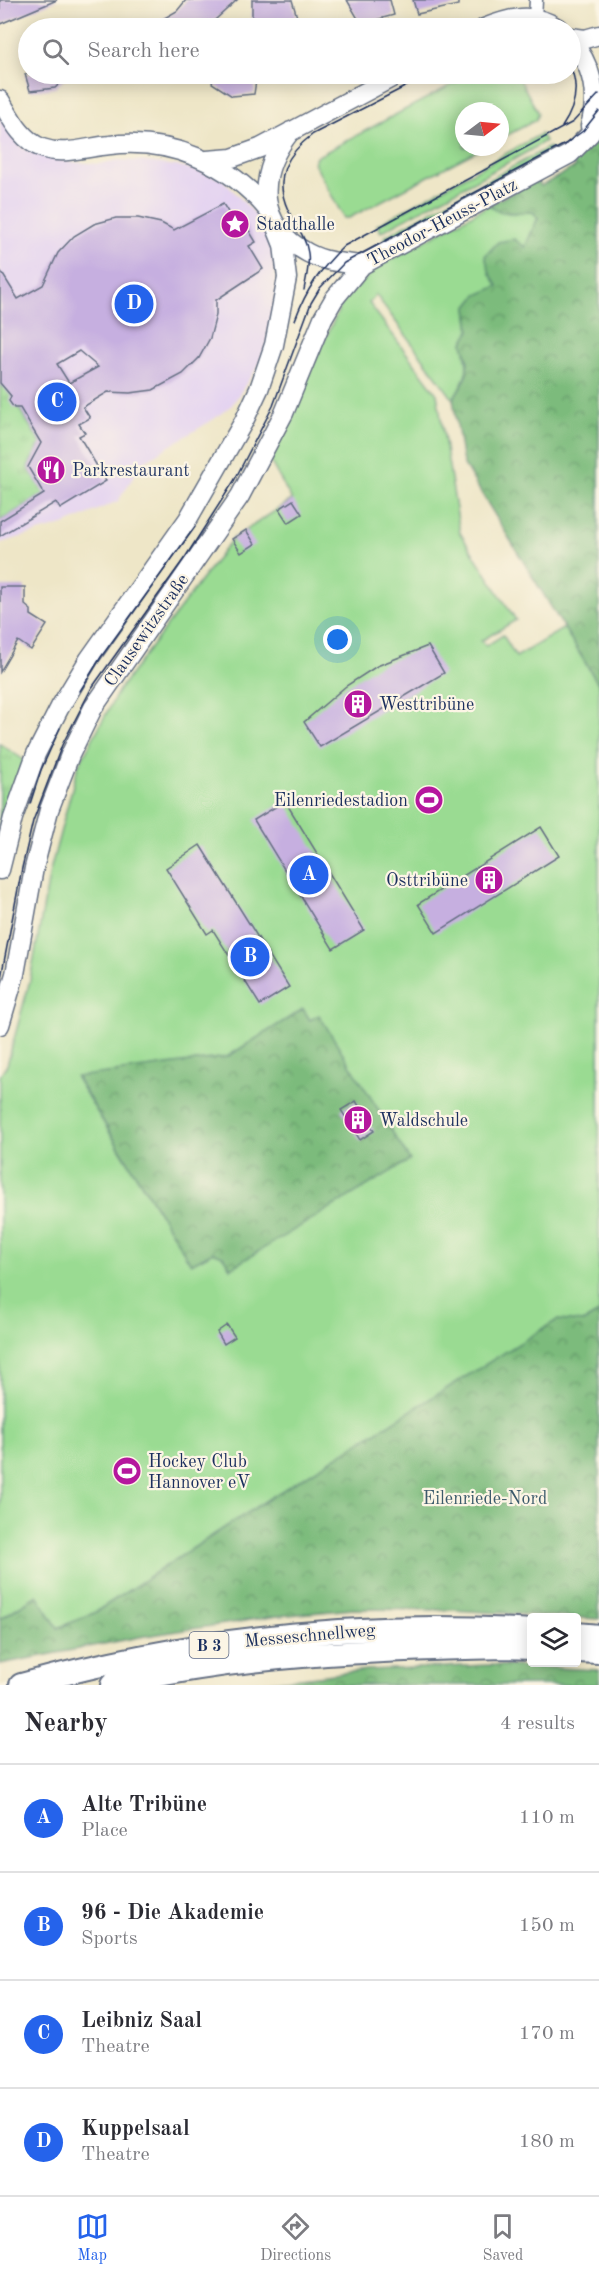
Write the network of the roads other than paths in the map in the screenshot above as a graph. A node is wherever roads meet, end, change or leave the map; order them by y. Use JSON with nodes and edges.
{"nodes":[{"id":1,"x":536,"y":9,"type":"edge"},
{"id":2,"x":510,"y":18,"type":"edge"},
{"id":3,"x":599,"y":35,"type":"edge"},
{"id":4,"x":581,"y":39,"type":"edge"},
{"id":5,"x":581,"y":54,"type":"edge"},
{"id":6,"x":380,"y":84,"type":"edge"},
{"id":7,"x":0,"y":100,"type":"edge"},
{"id":8,"x":599,"y":115,"type":"edge"},
{"id":9,"x":291,"y":132,"type":"junction"},
{"id":10,"x":583,"y":141,"type":"junction"},
{"id":11,"x":205,"y":160,"type":"junction"},
{"id":12,"x":270,"y":215,"type":"junction"},
{"id":13,"x":362,"y":265,"type":"junction"},
{"id":14,"x":0,"y":870,"type":"edge"},
{"id":15,"x":0,"y":1025,"type":"edge"},
{"id":16,"x":527,"y":1631,"type":"edge"},
{"id":17,"x":581,"y":1634,"type":"edge"},
{"id":18,"x":599,"y":1636,"type":"edge"},
{"id":19,"x":527,"y":1648,"type":"edge"},
{"id":20,"x":581,"y":1651,"type":"edge"},
{"id":21,"x":599,"y":1652,"type":"edge"},
{"id":22,"x":21,"y":1685,"type":"edge"},
{"id":23,"x":112,"y":1685,"type":"edge"}],
"edges":[{"from":1,"to":2,"type":"street"},
{"from":3,"to":4,"type":"street"},
{"from":5,"to":10,"type":"street"},
{"from":6,"to":9,"type":"street"},
{"from":7,"to":11,"type":"street","name":"Theodor-Heuss-Platz"},
{"from":8,"to":10,"type":"street","name":"Theodor-Heuss-Platz"},
{"from":9,"to":11,"type":"street"},
{"from":9,"to":12,"type":"street"},
{"from":10,"to":13,"type":"street","name":"Theodor-Heuss-Platz"},
{"from":11,"to":12,"type":"street","name":"Theodor-Heuss-Platz"},
{"from":12,"to":13,"type":"street","name":"Theodor-Heuss-Platz"},
{"from":12,"to":14,"type":"street","name":"Clausewitzstraße"},
{"from":13,"to":15,"type":"street","name":"Clausewitzstraße"},
{"from":16,"to":22,"type":"highway","name":"Messeschnellweg","number":"B 3"},
{"from":17,"to":18,"type":"highway"},
{"from":19,"to":23,"type":"highway","name":"Messeschnellweg","number":"B 3"},
{"from":20,"to":21,"type":"highway"}]}
